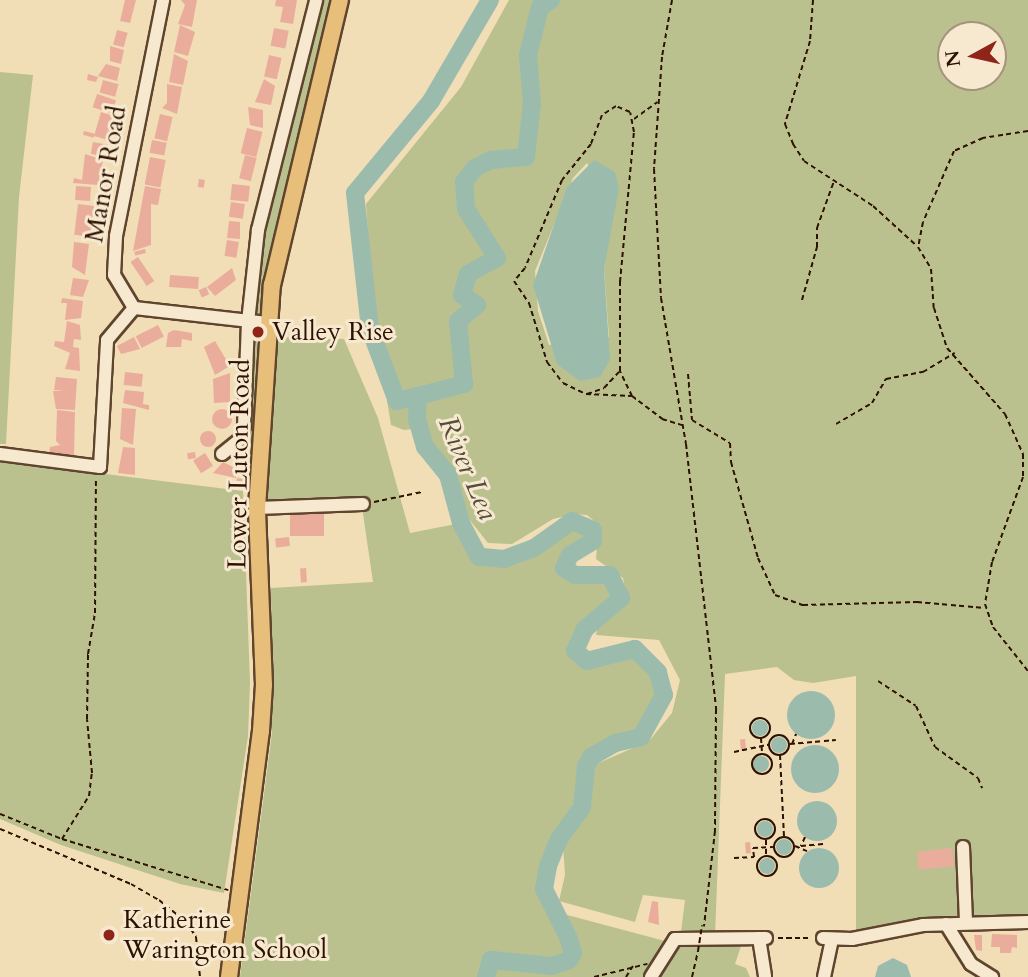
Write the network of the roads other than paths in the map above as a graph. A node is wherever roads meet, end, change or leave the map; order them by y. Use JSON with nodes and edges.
{"nodes":[{"id":1,"x":163,"y":0,"type":"edge"},
{"id":2,"x":316,"y":0,"type":"edge"},
{"id":3,"x":340,"y":0,"type":"edge"},
{"id":4,"x":134,"y":308,"type":"junction"},
{"id":5,"x":248,"y":323,"type":"junction"},
{"id":6,"x":268,"y":323,"type":"junction"},
{"id":7,"x":0,"y":454,"type":"edge"},
{"id":8,"x":222,"y":454,"type":"dead end"},
{"id":9,"x":363,"y":504,"type":"road end"},
{"id":10,"x":257,"y":508,"type":"junction"},
{"id":11,"x":963,"y":847,"type":"dead end"},
{"id":12,"x":1028,"y":922,"type":"edge"},
{"id":13,"x":966,"y":923,"type":"junction"},
{"id":14,"x":946,"y":924,"type":"junction"},
{"id":15,"x":988,"y":976,"type":"edge"},
{"id":16,"x":229,"y":977,"type":"edge"},
{"id":17,"x":651,"y":977,"type":"edge"},
{"id":18,"x":765,"y":977,"type":"edge"},
{"id":19,"x":824,"y":977,"type":"edge"}],
"edges":[{"from":1,"to":4,"type":"street","name":"Manor Road"},
{"from":2,"to":5,"type":"street","name":"Lower Luton Road"},
{"from":3,"to":6,"type":"main road","name":"Lower Luton Road"},
{"from":4,"to":5,"type":"street"},
{"from":4,"to":7,"type":"street"},
{"from":5,"to":6,"type":"street"},
{"from":5,"to":8,"type":"street","name":"Lower Luton Road"},
{"from":6,"to":10,"type":"main road","name":"Lower Luton Road"},
{"from":9,"to":10,"type":"street"},
{"from":10,"to":16,"type":"main road","name":"Lower Luton Road"},
{"from":11,"to":13,"type":"street"},
{"from":12,"to":13,"type":"street"},
{"from":13,"to":14,"type":"street"},
{"from":14,"to":15,"type":"street"},
{"from":14,"to":19,"type":"street"},
{"from":17,"to":18,"type":"street"}]}
